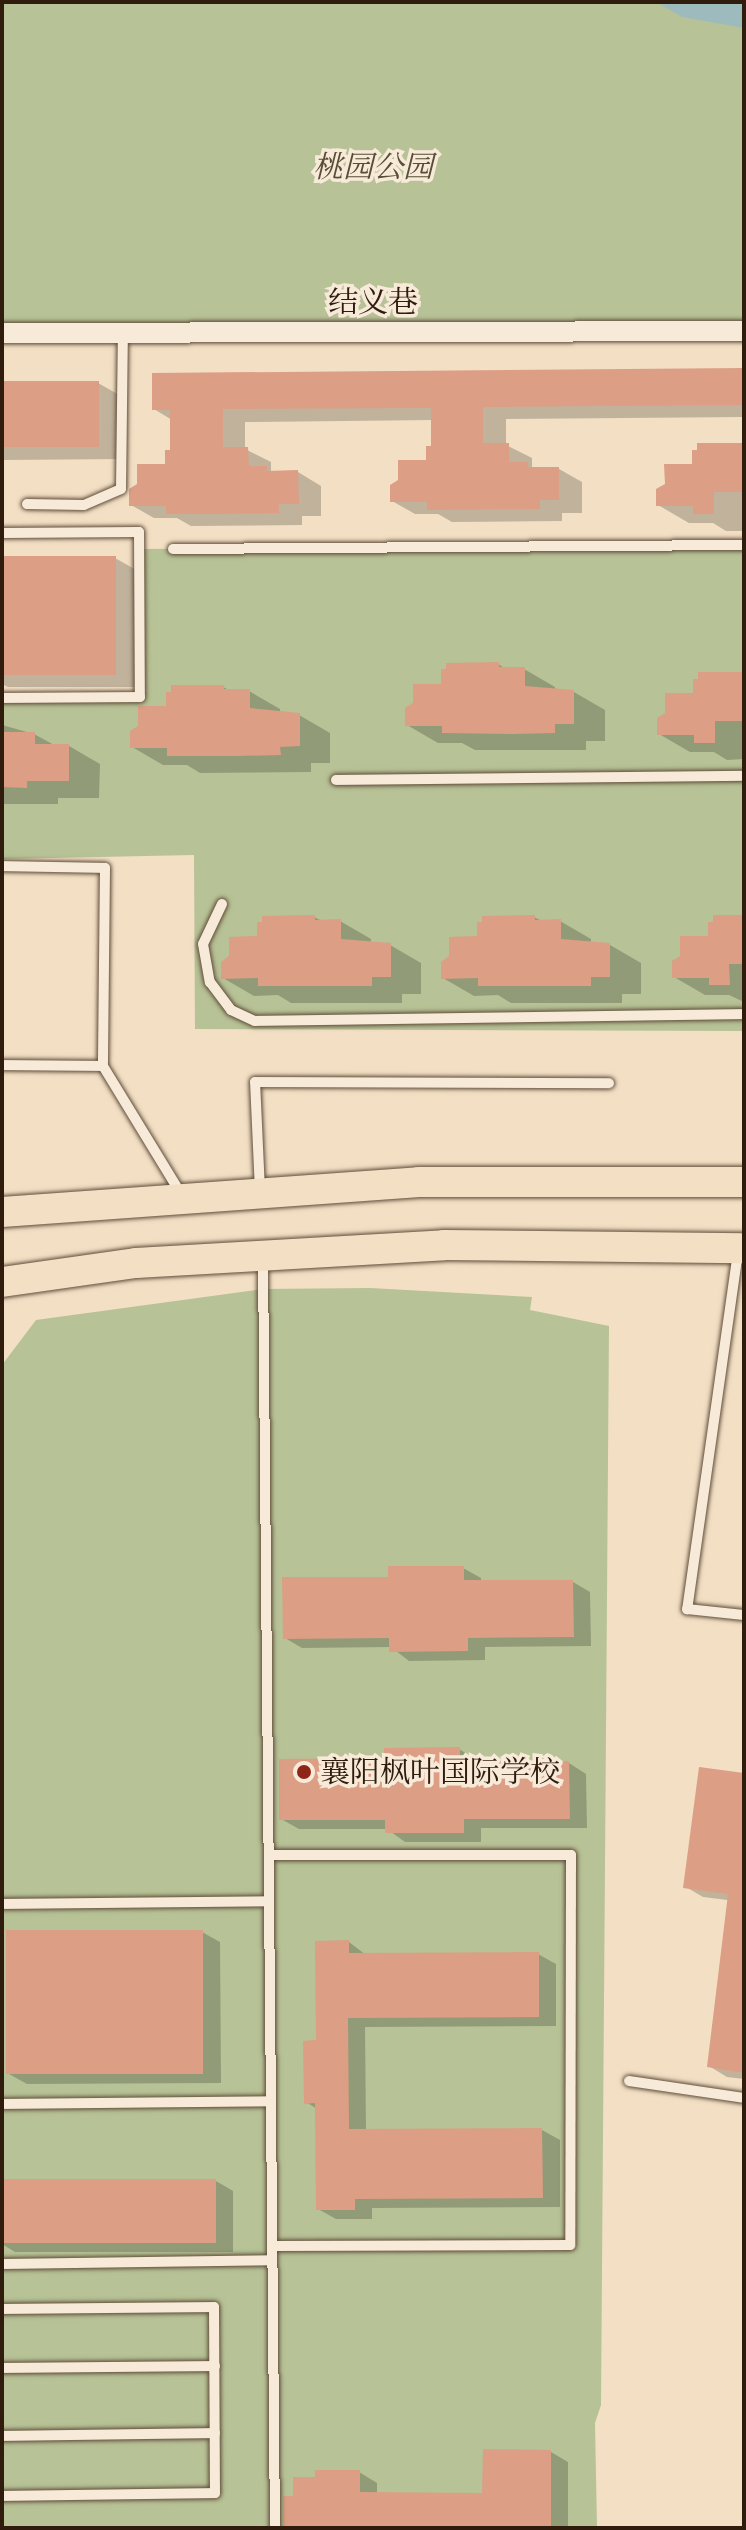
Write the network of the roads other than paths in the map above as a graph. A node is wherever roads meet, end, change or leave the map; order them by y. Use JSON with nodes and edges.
{"nodes":[{"id":1,"x":744,"y":331,"type":"edge"},
{"id":2,"x":123,"y":332,"type":"junction"},
{"id":3,"x":2,"y":333,"type":"edge"},
{"id":4,"x":27,"y":504,"type":"dead end"},
{"id":5,"x":2,"y":533,"type":"edge"},
{"id":6,"x":744,"y":545,"type":"edge"},
{"id":7,"x":173,"y":549,"type":"dead end"},
{"id":8,"x":2,"y":698,"type":"edge"},
{"id":9,"x":744,"y":776,"type":"edge"},
{"id":10,"x":336,"y":780,"type":"dead end"},
{"id":11,"x":2,"y":866,"type":"edge"},
{"id":12,"x":222,"y":904,"type":"dead end"},
{"id":13,"x":744,"y":1014,"type":"edge"},
{"id":14,"x":2,"y":1065,"type":"edge"},
{"id":15,"x":103,"y":1066,"type":"junction"},
{"id":16,"x":609,"y":1083,"type":"dead end"},
{"id":17,"x":744,"y":1182,"type":"edge"},
{"id":18,"x":260,"y":1193,"type":"junction"},
{"id":19,"x":185,"y":1199,"type":"junction"},
{"id":20,"x":2,"y":1212,"type":"edge"},
{"id":21,"x":741,"y":1248,"type":"edge"},
{"id":22,"x":263,"y":1256,"type":"junction"},
{"id":23,"x":2,"y":1282,"type":"edge"},
{"id":24,"x":744,"y":1615,"type":"edge"},
{"id":25,"x":269,"y":1855,"type":"junction"},
{"id":26,"x":269,"y":1901,"type":"junction"},
{"id":27,"x":2,"y":1904,"type":"edge"},
{"id":28,"x":629,"y":2081,"type":"dead end"},
{"id":29,"x":744,"y":2098,"type":"edge"},
{"id":30,"x":271,"y":2101,"type":"junction"},
{"id":31,"x":2,"y":2104,"type":"edge"},
{"id":32,"x":272,"y":2246,"type":"junction"},
{"id":33,"x":272,"y":2260,"type":"junction"},
{"id":34,"x":2,"y":2264,"type":"edge"},
{"id":35,"x":2,"y":2309,"type":"edge"},
{"id":36,"x":215,"y":2366,"type":"junction"},
{"id":37,"x":2,"y":2368,"type":"edge"},
{"id":38,"x":215,"y":2433,"type":"junction"},
{"id":39,"x":2,"y":2436,"type":"edge"},
{"id":40,"x":2,"y":2496,"type":"edge"},
{"id":41,"x":275,"y":2528,"type":"edge"}],
"edges":[{"from":1,"to":2,"type":"street","name":"结义巷"},
{"from":2,"to":3,"type":"street","name":"结义巷"},
{"from":2,"to":4,"type":"lane"},
{"from":5,"to":8,"type":"lane"},
{"from":6,"to":7,"type":"lane"},
{"from":9,"to":10,"type":"lane"},
{"from":11,"to":15,"type":"lane"},
{"from":12,"to":13,"type":"lane"},
{"from":14,"to":15,"type":"lane"},
{"from":15,"to":19,"type":"lane"},
{"from":16,"to":18,"type":"lane"},
{"from":17,"to":18,"type":"main road"},
{"from":18,"to":19,"type":"main road"},
{"from":19,"to":20,"type":"main road"},
{"from":21,"to":22,"type":"main road"},
{"from":21,"to":24,"type":"lane"},
{"from":22,"to":23,"type":"main road"},
{"from":22,"to":25,"type":"lane"},
{"from":25,"to":26,"type":"lane"},
{"from":25,"to":32,"type":"lane"},
{"from":26,"to":27,"type":"lane"},
{"from":26,"to":30,"type":"lane"},
{"from":28,"to":29,"type":"lane"},
{"from":30,"to":31,"type":"lane"},
{"from":30,"to":32,"type":"lane"},
{"from":32,"to":33,"type":"lane"},
{"from":33,"to":34,"type":"lane"},
{"from":33,"to":41,"type":"lane"},
{"from":35,"to":36,"type":"lane"},
{"from":36,"to":37,"type":"lane"},
{"from":36,"to":38,"type":"lane"},
{"from":38,"to":39,"type":"lane"},
{"from":38,"to":40,"type":"lane"}]}
